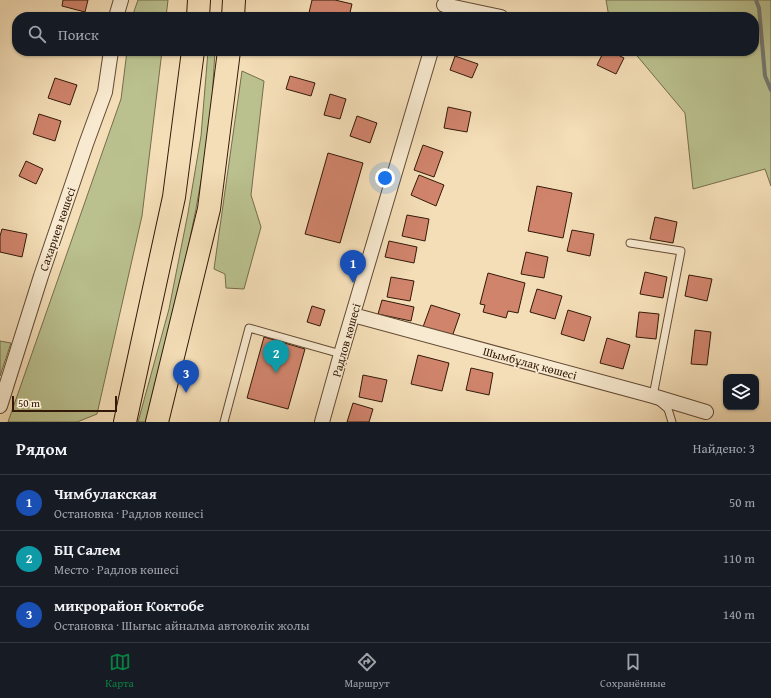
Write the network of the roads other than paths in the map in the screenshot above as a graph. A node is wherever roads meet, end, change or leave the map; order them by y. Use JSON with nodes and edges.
{"nodes":[{"id":1,"x":121,"y":0,"type":"edge"},
{"id":2,"x":199,"y":0,"type":"edge"},
{"id":3,"x":234,"y":0,"type":"edge"},
{"id":4,"x":443,"y":7,"type":"edge"},
{"id":5,"x":117,"y":12,"type":"edge"},
{"id":6,"x":198,"y":12,"type":"edge"},
{"id":7,"x":233,"y":12,"type":"edge"},
{"id":8,"x":472,"y":12,"type":"edge"},
{"id":9,"x":110,"y":56,"type":"edge"},
{"id":10,"x":192,"y":56,"type":"edge"},
{"id":11,"x":228,"y":56,"type":"edge"},
{"id":12,"x":430,"y":56,"type":"edge"},
{"id":13,"x":630,"y":243,"type":"dead end"},
{"id":14,"x":353,"y":315,"type":"junction"},
{"id":15,"x":341,"y":354,"type":"junction"},
{"id":16,"x":653,"y":396,"type":"junction"},
{"id":17,"x":0,"y":406,"type":"edge"},
{"id":18,"x":706,"y":412,"type":"dead end"},
{"id":19,"x":125,"y":422,"type":"edge"},
{"id":20,"x":157,"y":422,"type":"edge"},
{"id":21,"x":224,"y":422,"type":"edge"},
{"id":22,"x":322,"y":422,"type":"edge"},
{"id":23,"x":672,"y":422,"type":"edge"}],
"edges":[{"from":1,"to":5,"type":"street"},
{"from":2,"to":6,"type":"main road"},
{"from":3,"to":7,"type":"main road"},
{"from":4,"to":8,"type":"street"},
{"from":9,"to":17,"type":"street","name":"Сахариев көшесі"},
{"from":10,"to":19,"type":"main road"},
{"from":11,"to":20,"type":"main road"},
{"from":12,"to":14,"type":"street","name":"Радлов көшесі"},
{"from":13,"to":16,"type":"lane"},
{"from":14,"to":15,"type":"street","name":"Радлов көшесі"},
{"from":14,"to":16,"type":"street","name":"Шымбұлақ көшесі"},
{"from":15,"to":21,"type":"lane"},
{"from":15,"to":22,"type":"street","name":"Радлов көшесі"},
{"from":16,"to":18,"type":"street","name":"Шымбұлақ көшесі"},
{"from":16,"to":23,"type":"lane"}]}
